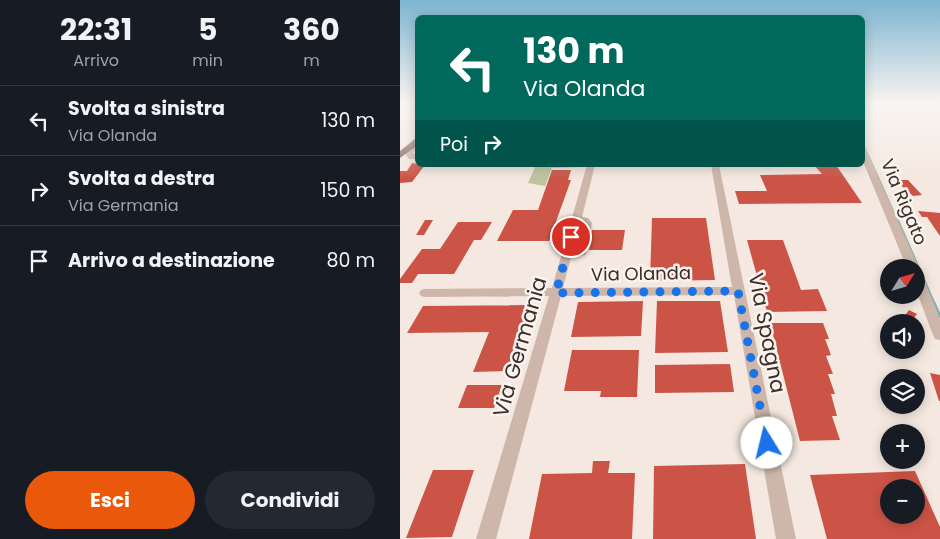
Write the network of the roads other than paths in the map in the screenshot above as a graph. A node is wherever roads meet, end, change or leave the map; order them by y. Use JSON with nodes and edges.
{"nodes":[{"id":1,"x":415,"y":143,"type":"edge"},
{"id":2,"x":415,"y":144,"type":"edge"},
{"id":3,"x":400,"y":155,"type":"edge"},
{"id":4,"x":415,"y":157,"type":"edge"},
{"id":5,"x":415,"y":157,"type":"edge"},
{"id":6,"x":865,"y":157,"type":"edge"},
{"id":7,"x":400,"y":159,"type":"edge"},
{"id":8,"x":590,"y":167,"type":"edge"},
{"id":9,"x":715,"y":167,"type":"edge"},
{"id":10,"x":909,"y":259,"type":"edge"},
{"id":11,"x":738,"y":291,"type":"junction"},
{"id":12,"x":424,"y":293,"type":"dead end"},
{"id":13,"x":556,"y":293,"type":"junction"},
{"id":14,"x":925,"y":297,"type":"edge"},
{"id":15,"x":940,"y":335,"type":"edge"},
{"id":16,"x":486,"y":539,"type":"edge"},
{"id":17,"x":786,"y":539,"type":"edge"}],
"edges":[{"from":1,"to":3,"type":"main road"},
{"from":2,"to":4,"type":"street"},
{"from":5,"to":7,"type":"street"},
{"from":6,"to":10,"type":"street","name":"Via Rigato"},
{"from":8,"to":13,"type":"street","name":"Via Germania"},
{"from":9,"to":11,"type":"street","name":"Via Spagna"},
{"from":11,"to":13,"type":"street","name":"Via Olanda"},
{"from":11,"to":17,"type":"street","name":"Via Spagna"},
{"from":12,"to":13,"type":"street","name":"Via Olanda"},
{"from":13,"to":16,"type":"street","name":"Via Germania"},
{"from":14,"to":15,"type":"street"}]}
